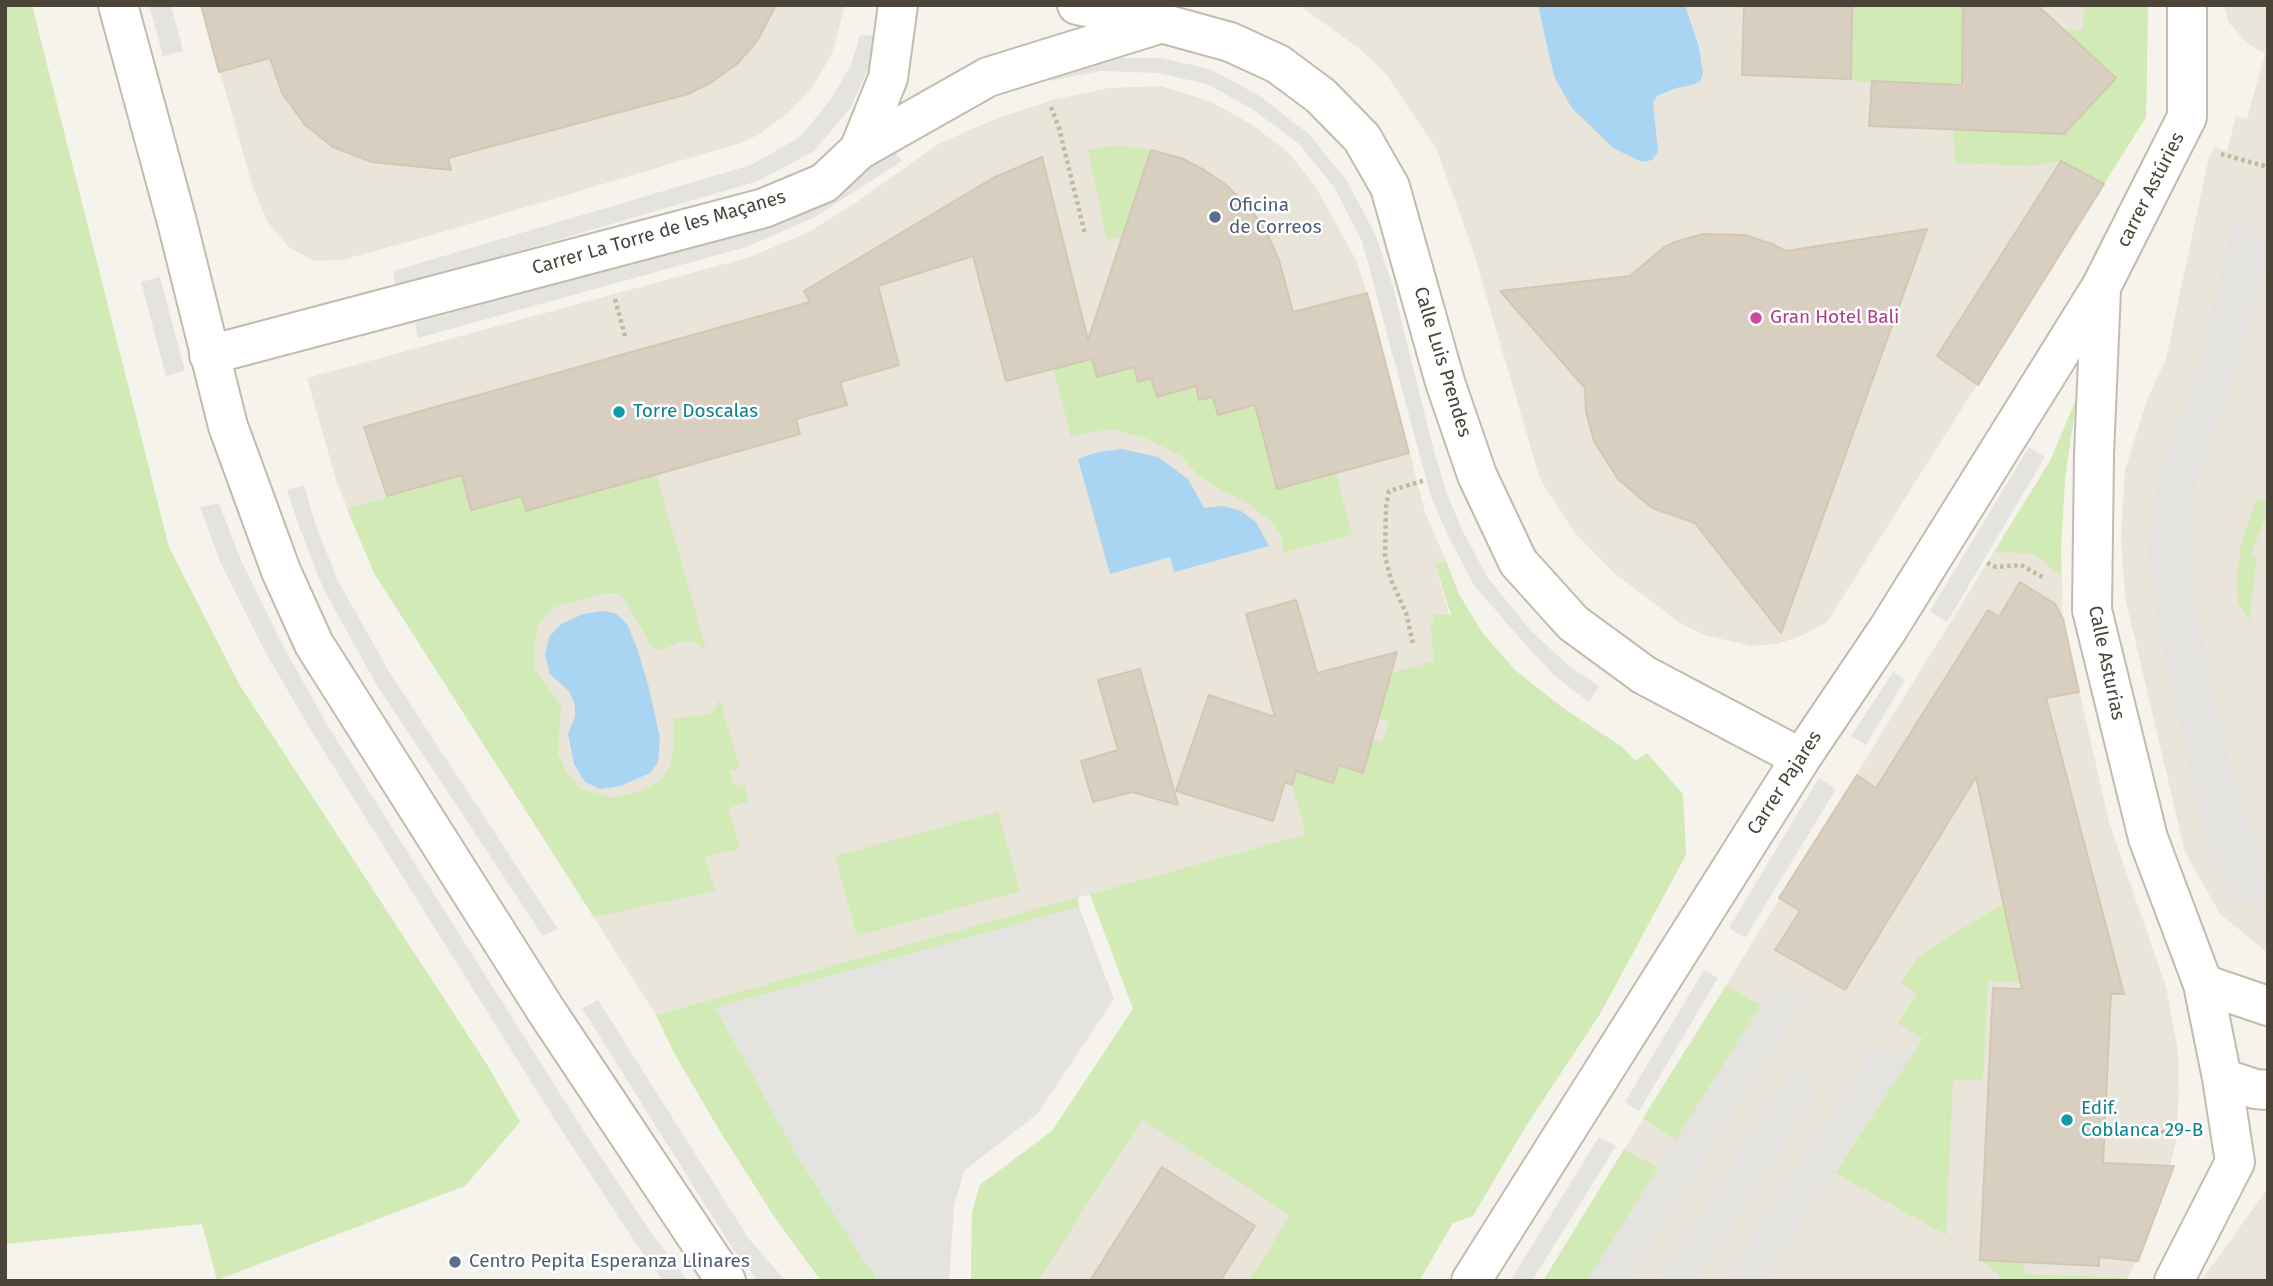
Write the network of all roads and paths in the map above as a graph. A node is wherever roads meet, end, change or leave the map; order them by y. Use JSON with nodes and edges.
{"nodes":[{"id":1,"x":118,"y":5,"type":"edge"},
{"id":2,"x":898,"y":5,"type":"edge"},
{"id":3,"x":1077,"y":5,"type":"edge"},
{"id":4,"x":2187,"y":5,"type":"edge"},
{"id":5,"x":1161,"y":23,"type":"junction"},
{"id":6,"x":1034,"y":63,"type":"junction"},
{"id":7,"x":859,"y":150,"type":"junction"},
{"id":8,"x":2216,"y":153,"type":"dead end"},
{"id":9,"x":2268,"y":167,"type":"edge"},
{"id":10,"x":1085,"y":234,"type":"dead end"},
{"id":11,"x":2101,"y":287,"type":"junction"},
{"id":12,"x":209,"y":355,"type":"junction"},
{"id":13,"x":1474,"y":466,"type":"junction"},
{"id":14,"x":1996,"y":567,"type":"dead end"},
{"id":15,"x":2047,"y":582,"type":"dead end"},
{"id":16,"x":1413,"y":643,"type":"dead end"},
{"id":17,"x":1801,"y":758,"type":"junction"},
{"id":18,"x":2203,"y":984,"type":"junction"},
{"id":19,"x":2268,"y":1006,"type":"edge"},
{"id":20,"x":2222,"y":1077,"type":"junction"},
{"id":21,"x":2268,"y":1090,"type":"edge"},
{"id":22,"x":2105,"y":1129,"type":"dead end"},
{"id":23,"x":2231,"y":1136,"type":"junction"},
{"id":24,"x":726,"y":1281,"type":"edge"},
{"id":25,"x":1471,"y":1281,"type":"edge"},
{"id":26,"x":2174,"y":1281,"type":"edge"}],
"edges":[{"from":1,"to":12,"type":"street"},
{"from":2,"to":7,"type":"street"},
{"from":3,"to":5,"type":"street","name":"Calle Luis Prendes"},
{"from":4,"to":11,"type":"street","name":"carrer Astúries"},
{"from":5,"to":6,"type":"street","name":"Carrer La Torre de les Maçanes"},
{"from":5,"to":13,"type":"street","name":"Calle Luis Prendes"},
{"from":6,"to":7,"type":"street","name":"Carrer La Torre de les Maçanes"},
{"from":6,"to":10,"type":"path"},
{"from":7,"to":12,"type":"street","name":"Carrer La Torre de les Maçanes"},
{"from":8,"to":9,"type":"path"},
{"from":11,"to":17,"type":"street","name":"Carrer Pajares"},
{"from":11,"to":18,"type":"street","name":"Calle Asturias"},
{"from":12,"to":24,"type":"street"},
{"from":13,"to":16,"type":"path"},
{"from":13,"to":17,"type":"street","name":"Calle Luis Prendes"},
{"from":14,"to":15,"type":"path"},
{"from":17,"to":25,"type":"street","name":"Carrer Pajares"},
{"from":18,"to":19,"type":"street"},
{"from":18,"to":20,"type":"street","name":"Calle Asturias"},
{"from":20,"to":21,"type":"street"},
{"from":20,"to":23,"type":"street","name":"Calle Asturias"},
{"from":22,"to":23,"type":"path"},
{"from":23,"to":26,"type":"street","name":"Calle Asturias"}]}
